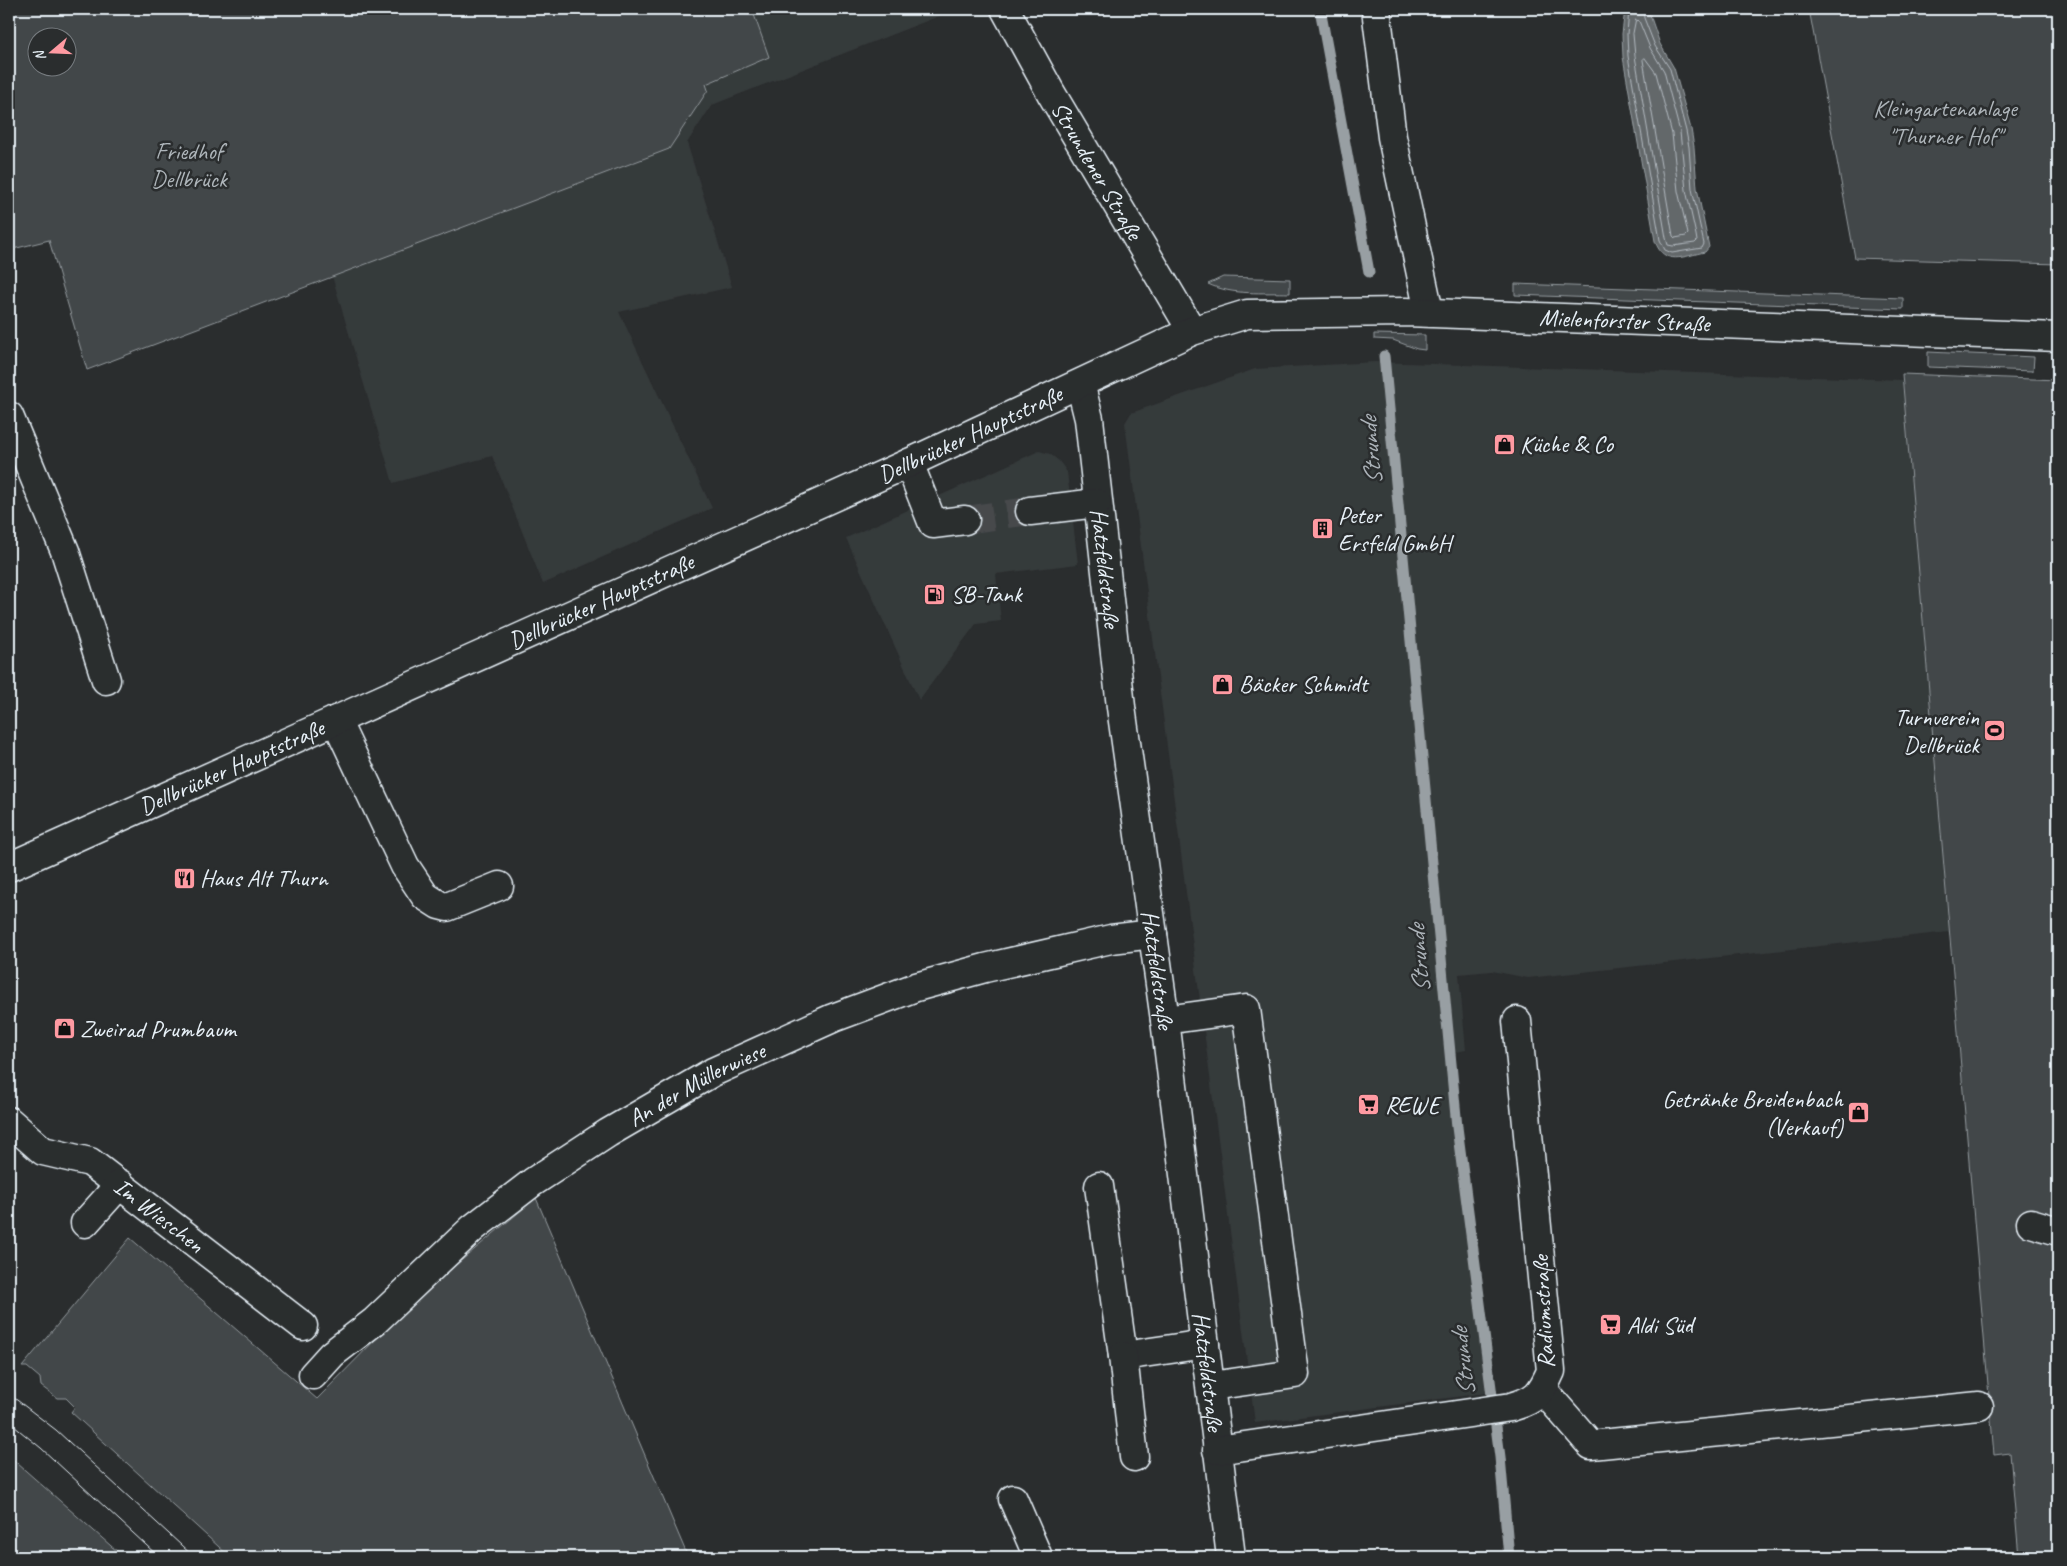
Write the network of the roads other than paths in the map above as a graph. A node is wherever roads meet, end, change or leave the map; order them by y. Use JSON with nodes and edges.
{"nodes":[{"id":1,"x":1004,"y":9,"type":"edge"},
{"id":2,"x":1376,"y":9,"type":"edge"},
{"id":3,"x":1418,"y":312,"type":"junction"},
{"id":4,"x":1192,"y":331,"type":"junction"},
{"id":5,"x":2058,"y":337,"type":"edge"},
{"id":6,"x":1078,"y":385,"type":"junction"},
{"id":7,"x":9,"y":416,"type":"edge"},
{"id":8,"x":909,"y":463,"type":"junction"},
{"id":9,"x":1097,"y":503,"type":"junction"},
{"id":10,"x":1030,"y":511,"type":"tunnel mouth"},
{"id":11,"x":965,"y":520,"type":"tunnel mouth"},
{"id":12,"x":106,"y":680,"type":"dead end"},
{"id":13,"x":336,"y":720,"type":"junction"},
{"id":14,"x":9,"y":867,"type":"edge"},
{"id":15,"x":499,"y":886,"type":"dead end"},
{"id":16,"x":1153,"y":934,"type":"junction"},
{"id":17,"x":1164,"y":1020,"type":"junction"},
{"id":18,"x":1517,"y":1021,"type":"dead end"},
{"id":19,"x":9,"y":1121,"type":"edge"},
{"id":20,"x":120,"y":1184,"type":"junction"},
{"id":21,"x":1100,"y":1186,"type":"dead end"},
{"id":22,"x":85,"y":1223,"type":"dead end"},
{"id":23,"x":2031,"y":1223,"type":"dead end"},
{"id":24,"x":2058,"y":1231,"type":"edge"},
{"id":25,"x":303,"y":1326,"type":"dead end"},
{"id":26,"x":1205,"y":1344,"type":"junction"},
{"id":27,"x":1122,"y":1356,"type":"junction"},
{"id":28,"x":313,"y":1375,"type":"dead end"},
{"id":29,"x":1211,"y":1386,"type":"junction"},
{"id":30,"x":1542,"y":1390,"type":"junction"},
{"id":31,"x":1979,"y":1406,"type":"dead end"},
{"id":32,"x":1217,"y":1450,"type":"junction"},
{"id":33,"x":1134,"y":1457,"type":"dead end"},
{"id":34,"x":1013,"y":1499,"type":"dead end"},
{"id":35,"x":1038,"y":1557,"type":"edge"},
{"id":36,"x":1231,"y":1557,"type":"edge"}],
"edges":[{"from":1,"to":4,"type":"street","name":"Strundener Straße"},
{"from":2,"to":3,"type":"street"},
{"from":3,"to":4,"type":"street","name":"Mielenforster Straße"},
{"from":3,"to":5,"type":"street","name":"Mielenforster Straße"},
{"from":4,"to":6,"type":"street","name":"Dellbrücker Hauptstraße"},
{"from":6,"to":8,"type":"street","name":"Dellbrücker Hauptstraße"},
{"from":6,"to":9,"type":"street","name":"Hatzfeldstraße"},
{"from":7,"to":12,"type":"street"},
{"from":8,"to":11,"type":"street"},
{"from":8,"to":13,"type":"street","name":"Dellbrücker Hauptstraße"},
{"from":9,"to":10,"type":"street"},
{"from":9,"to":16,"type":"street","name":"Hatzfeldstraße"},
{"from":13,"to":14,"type":"street","name":"Dellbrücker Hauptstraße"},
{"from":13,"to":15,"type":"street"},
{"from":16,"to":17,"type":"street","name":"Hatzfeldstraße"},
{"from":16,"to":28,"type":"street","name":"An der Müllerwiese"},
{"from":17,"to":26,"type":"street","name":"Hatzfeldstraße"},
{"from":17,"to":29,"type":"street"},
{"from":18,"to":30,"type":"street","name":"Radiumstraße"},
{"from":19,"to":20,"type":"street","name":"Im Wieschen"},
{"from":20,"to":22,"type":"street"},
{"from":20,"to":25,"type":"street","name":"Im Wieschen"},
{"from":21,"to":27,"type":"street"},
{"from":23,"to":24,"type":"street"},
{"from":26,"to":27,"type":"street"},
{"from":26,"to":29,"type":"street","name":"Hatzfeldstraße"},
{"from":27,"to":33,"type":"street"},
{"from":29,"to":32,"type":"street","name":"Hatzfeldstraße"},
{"from":30,"to":31,"type":"street"},
{"from":30,"to":32,"type":"street","name":"Radiumstraße"},
{"from":32,"to":36,"type":"street","name":"Hatzfeldstraße"},
{"from":34,"to":35,"type":"street"}]}
